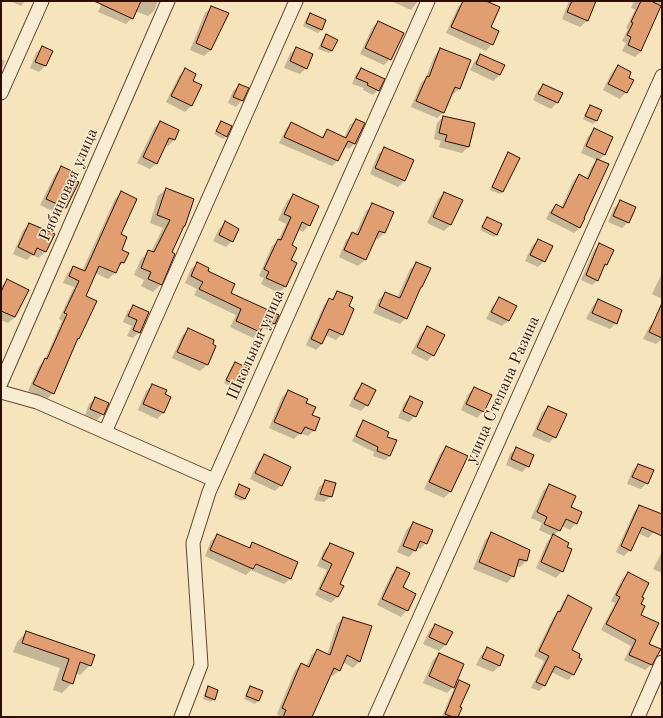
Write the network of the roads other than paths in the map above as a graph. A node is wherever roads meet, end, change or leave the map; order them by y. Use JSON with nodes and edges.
{"nodes":[{"id":1,"x":42,"y":1,"type":"edge"},
{"id":2,"x":168,"y":1,"type":"edge"},
{"id":3,"x":296,"y":1,"type":"edge"},
{"id":4,"x":428,"y":1,"type":"edge"},
{"id":5,"x":662,"y":76,"type":"edge"},
{"id":6,"x":1,"y":93,"type":"edge"},
{"id":7,"x":1,"y":383,"type":"edge"},
{"id":8,"x":1,"y":392,"type":"edge"},
{"id":9,"x":105,"y":432,"type":"junction"},
{"id":10,"x":214,"y":480,"type":"junction"},
{"id":11,"x":662,"y":662,"type":"edge"},
{"id":12,"x":181,"y":717,"type":"edge"},
{"id":13,"x":376,"y":717,"type":"edge"},
{"id":14,"x":638,"y":717,"type":"edge"}],
"edges":[{"from":1,"to":6,"type":"street"},
{"from":2,"to":7,"type":"street","name":"Рябиновая улица"},
{"from":3,"to":9,"type":"street"},
{"from":4,"to":10,"type":"street","name":"Школьная улица"},
{"from":5,"to":13,"type":"street","name":"улица Степана Разина"},
{"from":8,"to":9,"type":"street"},
{"from":9,"to":10,"type":"street"},
{"from":10,"to":12,"type":"street","name":"Школьная улица"},
{"from":11,"to":14,"type":"street"}]}
